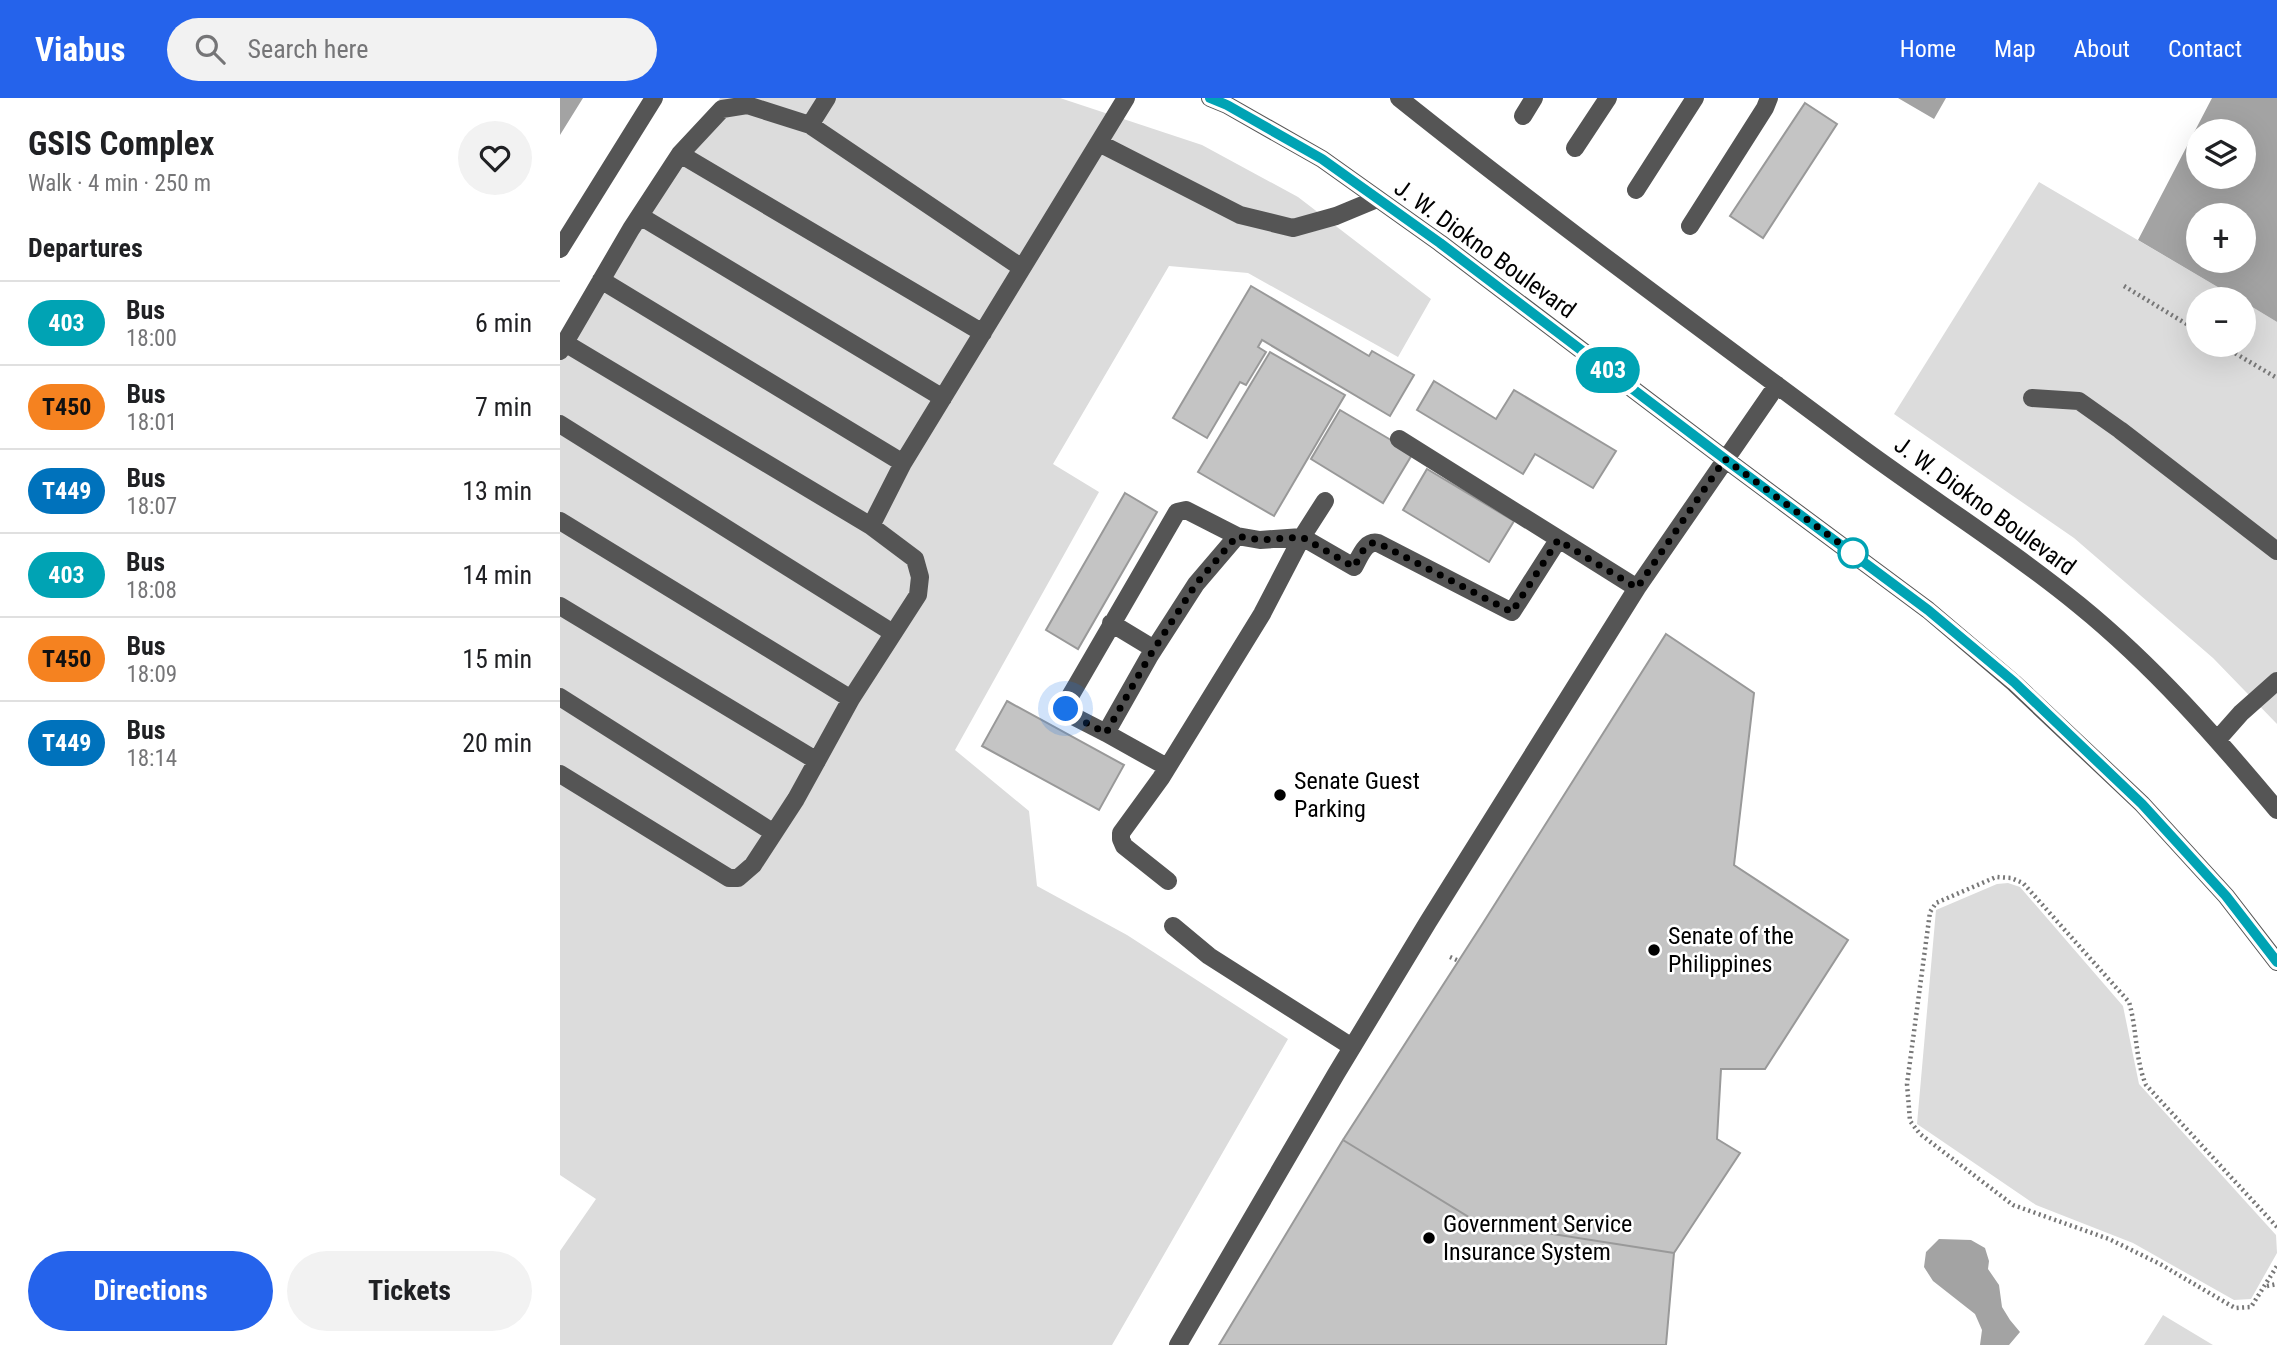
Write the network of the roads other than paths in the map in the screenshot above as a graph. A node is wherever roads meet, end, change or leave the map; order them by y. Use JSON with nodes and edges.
{"nodes":[{"id":1,"x":654,"y":98,"type":"edge"},
{"id":2,"x":827,"y":98,"type":"edge"},
{"id":3,"x":1126,"y":98,"type":"edge"},
{"id":4,"x":1210,"y":98,"type":"edge"},
{"id":5,"x":1399,"y":98,"type":"edge"},
{"id":6,"x":1534,"y":98,"type":"edge"},
{"id":7,"x":1608,"y":98,"type":"edge"},
{"id":8,"x":1695,"y":98,"type":"edge"},
{"id":9,"x":1769,"y":98,"type":"edge"},
{"id":10,"x":1523,"y":116,"type":"dead end"},
{"id":11,"x":810,"y":125,"type":"junction"},
{"id":12,"x":1099,"y":143,"type":"junction"},
{"id":13,"x":1575,"y":148,"type":"dead end"},
{"id":14,"x":680,"y":154,"type":"junction"},
{"id":15,"x":1636,"y":190,"type":"dead end"},
{"id":16,"x":1377,"y":199,"type":"junction"},
{"id":17,"x":640,"y":216,"type":"junction"},
{"id":18,"x":1690,"y":226,"type":"dead end"},
{"id":19,"x":560,"y":249,"type":"edge"},
{"id":20,"x":1022,"y":268,"type":"junction"},
{"id":21,"x":601,"y":280,"type":"junction"},
{"id":22,"x":983,"y":333,"type":"junction"},
{"id":23,"x":562,"y":347,"type":"edge"},
{"id":24,"x":1777,"y":385,"type":"junction"},
{"id":25,"x":943,"y":398,"type":"junction"},
{"id":26,"x":2032,"y":398,"type":"dead end"},
{"id":27,"x":560,"y":424,"type":"edge"},
{"id":28,"x":1399,"y":439,"type":"dead end"},
{"id":29,"x":1725,"y":459,"type":"junction"},
{"id":30,"x":903,"y":463,"type":"junction"},
{"id":31,"x":1325,"y":501,"type":"dead end"},
{"id":32,"x":560,"y":521,"type":"edge"},
{"id":33,"x":871,"y":526,"type":"junction"},
{"id":34,"x":1237,"y":536,"type":"junction"},
{"id":35,"x":1302,"y":537,"type":"junction"},
{"id":36,"x":1558,"y":540,"type":"junction"},
{"id":37,"x":2277,"y":551,"type":"edge"},
{"id":38,"x":1637,"y":588,"type":"junction"},
{"id":39,"x":560,"y":606,"type":"edge"},
{"id":40,"x":1111,"y":623,"type":"junction"},
{"id":41,"x":893,"y":633,"type":"junction"},
{"id":42,"x":1154,"y":649,"type":"junction"},
{"id":43,"x":2277,"y":681,"type":"edge"},
{"id":44,"x":560,"y":697,"type":"edge"},
{"id":45,"x":851,"y":699,"type":"junction"},
{"id":46,"x":1106,"y":733,"type":"junction"},
{"id":47,"x":2218,"y":739,"type":"junction"},
{"id":48,"x":817,"y":761,"type":"junction"},
{"id":49,"x":1167,"y":767,"type":"junction"},
{"id":50,"x":560,"y":774,"type":"edge"},
{"id":51,"x":2277,"y":810,"type":"edge"},
{"id":52,"x":774,"y":833,"type":"junction"},
{"id":53,"x":1168,"y":881,"type":"dead end"},
{"id":54,"x":1174,"y":926,"type":"dead end"},
{"id":55,"x":2277,"y":962,"type":"edge"},
{"id":56,"x":1352,"y":1047,"type":"junction"},
{"id":57,"x":1178,"y":1345,"type":"edge"}],
"edges":[{"from":1,"to":19,"type":"street"},
{"from":2,"to":11,"type":"street"},
{"from":3,"to":12,"type":"street"},
{"from":4,"to":16,"type":"street","name":"J. W. Diokno Boulevard"},
{"from":5,"to":24,"type":"street","name":"J. W. Diokno Boulevard"},
{"from":6,"to":10,"type":"street"},
{"from":7,"to":13,"type":"street"},
{"from":8,"to":15,"type":"street"},
{"from":9,"to":18,"type":"street"},
{"from":11,"to":14,"type":"street"},
{"from":11,"to":20,"type":"street"},
{"from":12,"to":16,"type":"street"},
{"from":12,"to":20,"type":"street"},
{"from":14,"to":17,"type":"street"},
{"from":14,"to":22,"type":"street"},
{"from":16,"to":29,"type":"street","name":"J. W. Diokno Boulevard"},
{"from":17,"to":21,"type":"street"},
{"from":17,"to":25,"type":"street"},
{"from":20,"to":22,"type":"street"},
{"from":21,"to":23,"type":"street"},
{"from":21,"to":30,"type":"street"},
{"from":22,"to":25,"type":"street"},
{"from":23,"to":33,"type":"street"},
{"from":24,"to":29,"type":"street"},
{"from":24,"to":47,"type":"street","name":"J. W. Diokno Boulevard"},
{"from":25,"to":30,"type":"street"},
{"from":26,"to":37,"type":"street"},
{"from":27,"to":41,"type":"street"},
{"from":28,"to":36,"type":"street"},
{"from":29,"to":38,"type":"street"},
{"from":29,"to":55,"type":"street","name":"J. W. Diokno Boulevard"},
{"from":30,"to":33,"type":"street"},
{"from":31,"to":35,"type":"street"},
{"from":32,"to":45,"type":"street"},
{"from":33,"to":41,"type":"street"},
{"from":34,"to":35,"type":"street"},
{"from":34,"to":40,"type":"street"},
{"from":34,"to":42,"type":"street"},
{"from":35,"to":36,"type":"street"},
{"from":35,"to":49,"type":"street"},
{"from":36,"to":38,"type":"street"},
{"from":38,"to":56,"type":"street"},
{"from":39,"to":48,"type":"street"},
{"from":40,"to":42,"type":"street"},
{"from":40,"to":46,"type":"street"},
{"from":41,"to":45,"type":"street"},
{"from":42,"to":46,"type":"street"},
{"from":43,"to":47,"type":"street"},
{"from":44,"to":52,"type":"street"},
{"from":45,"to":48,"type":"street"},
{"from":46,"to":49,"type":"street"},
{"from":47,"to":51,"type":"street","name":"J. W. Diokno Boulevard"},
{"from":48,"to":52,"type":"street"},
{"from":49,"to":53,"type":"street"},
{"from":50,"to":52,"type":"street"},
{"from":54,"to":56,"type":"street"},
{"from":56,"to":57,"type":"street"}]}
